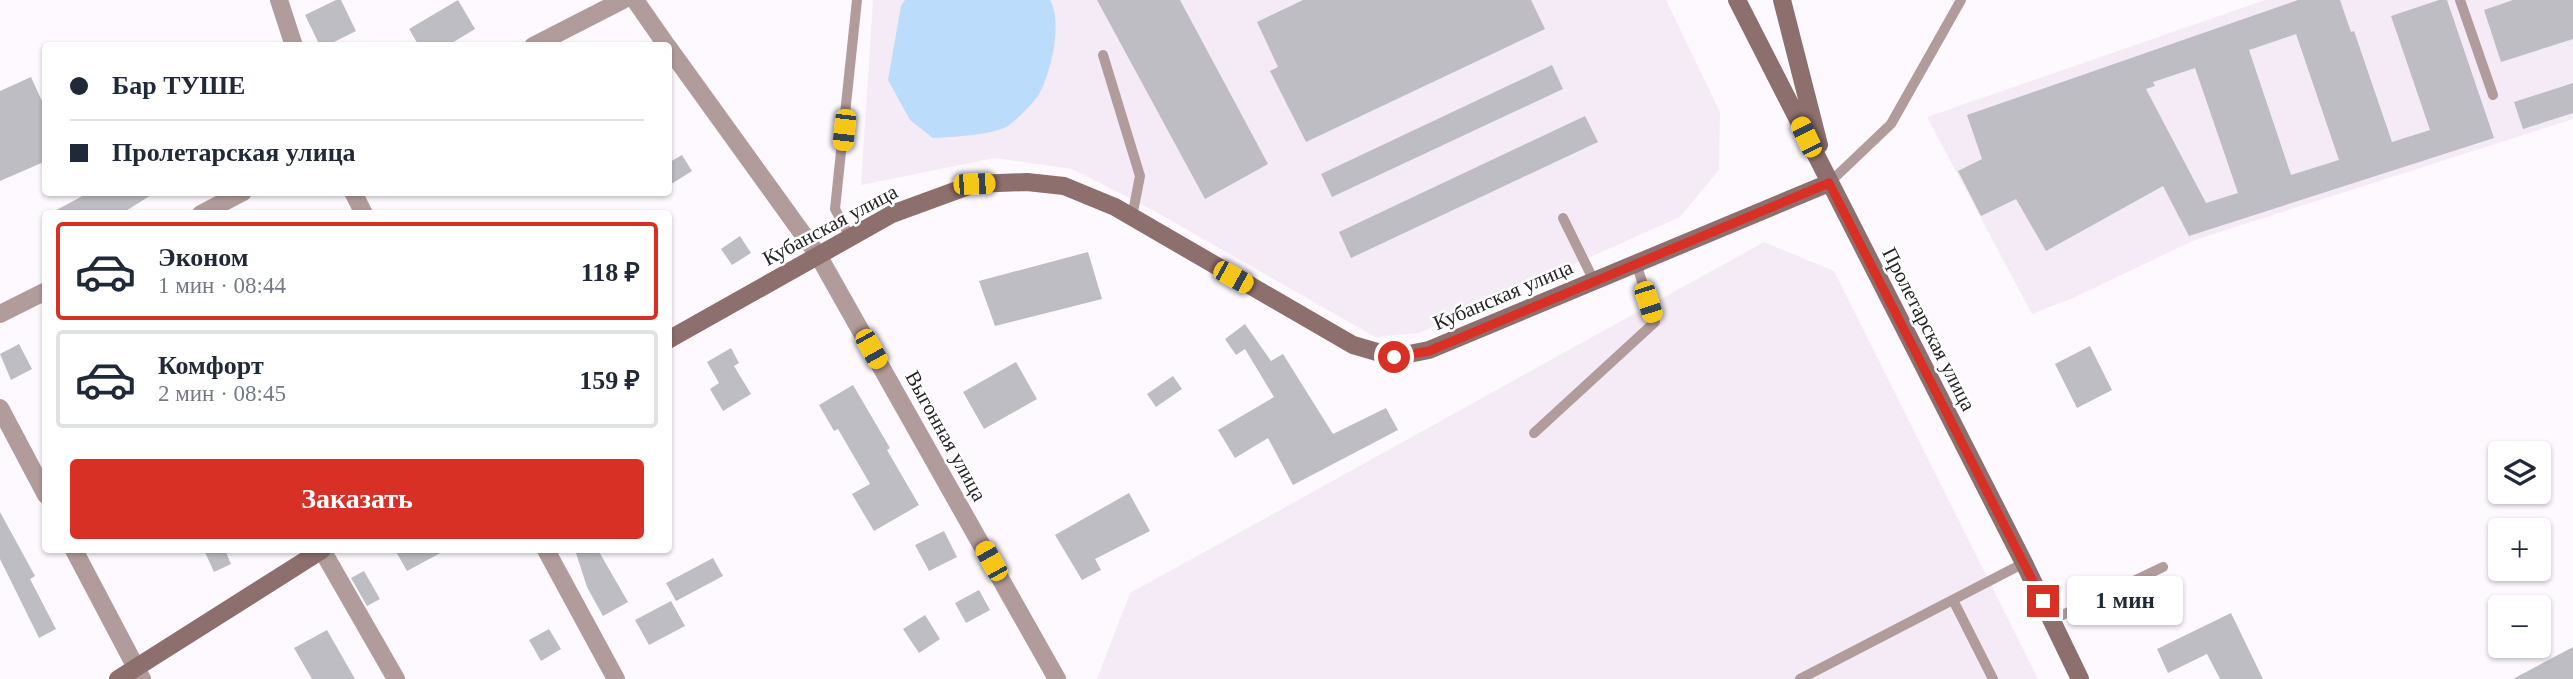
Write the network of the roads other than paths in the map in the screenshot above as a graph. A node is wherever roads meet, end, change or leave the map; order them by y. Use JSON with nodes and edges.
{"nodes":[{"id":1,"x":279,"y":0,"type":"edge"},
{"id":2,"x":623,"y":0,"type":"edge"},
{"id":3,"x":635,"y":0,"type":"edge"},
{"id":4,"x":857,"y":0,"type":"edge"},
{"id":5,"x":1737,"y":0,"type":"edge"},
{"id":6,"x":1782,"y":0,"type":"edge"},
{"id":7,"x":1961,"y":0,"type":"edge"},
{"id":8,"x":2460,"y":0,"type":"edge"},
{"id":9,"x":293,"y":42,"type":"edge"},
{"id":10,"x":541,"y":42,"type":"edge"},
{"id":11,"x":665,"y":42,"type":"edge"},
{"id":12,"x":672,"y":52,"type":"edge"},
{"id":13,"x":1103,"y":55,"type":"dead end"},
{"id":14,"x":2493,"y":95,"type":"dead end"},
{"id":15,"x":1829,"y":183,"type":"junction"},
{"id":16,"x":235,"y":196,"type":"edge"},
{"id":17,"x":209,"y":210,"type":"edge"},
{"id":18,"x":1132,"y":217,"type":"junction"},
{"id":19,"x":1563,"y":218,"type":"dead end"},
{"id":20,"x":850,"y":237,"type":"junction"},
{"id":21,"x":818,"y":255,"type":"junction"},
{"id":22,"x":1636,"y":263,"type":"junction"},
{"id":23,"x":1594,"y":281,"type":"junction"},
{"id":24,"x":42,"y":293,"type":"edge"},
{"id":25,"x":0,"y":313,"type":"edge"},
{"id":26,"x":672,"y":338,"type":"edge"},
{"id":27,"x":0,"y":408,"type":"edge"},
{"id":28,"x":1534,"y":433,"type":"dead end"},
{"id":29,"x":42,"y":487,"type":"edge"},
{"id":30,"x":76,"y":553,"type":"edge"},
{"id":31,"x":318,"y":553,"type":"edge"},
{"id":32,"x":324,"y":553,"type":"edge"},
{"id":33,"x":548,"y":553,"type":"edge"},
{"id":34,"x":2024,"y":563,"type":"junction"},
{"id":35,"x":2163,"y":567,"type":"dead end"},
{"id":36,"x":1953,"y":600,"type":"junction"},
{"id":37,"x":2052,"y":621,"type":"junction"},
{"id":38,"x":139,"y":674,"type":"edge"},
{"id":39,"x":118,"y":679,"type":"edge"},
{"id":40,"x":396,"y":679,"type":"edge"},
{"id":41,"x":616,"y":679,"type":"edge"},
{"id":42,"x":1057,"y":679,"type":"edge"},
{"id":43,"x":1800,"y":679,"type":"edge"},
{"id":44,"x":1993,"y":679,"type":"edge"},
{"id":45,"x":2080,"y":679,"type":"edge"}],
"edges":[{"from":1,"to":9,"type":"street"},
{"from":2,"to":10,"type":"street"},
{"from":3,"to":11,"type":"street","name":"Выгонная улица"},
{"from":4,"to":20,"type":"lane"},
{"from":5,"to":15,"type":"street","name":"Пролетарская улица"},
{"from":6,"to":15,"type":"street"},
{"from":7,"to":15,"type":"lane"},
{"from":8,"to":14,"type":"lane"},
{"from":12,"to":21,"type":"street","name":"Выгонная улица"},
{"from":13,"to":18,"type":"lane"},
{"from":15,"to":22,"type":"street","name":"Кубанская улица"},
{"from":15,"to":34,"type":"street","name":"Пролетарская улица"},
{"from":16,"to":17,"type":"street"},
{"from":18,"to":20,"type":"street","name":"Кубанская улица"},
{"from":18,"to":23,"type":"street","name":"Кубанская улица"},
{"from":19,"to":23,"type":"lane"},
{"from":20,"to":21,"type":"street","name":"Кубанская улица"},
{"from":21,"to":26,"type":"street","name":"Кубанская улица"},
{"from":21,"to":42,"type":"street","name":"Выгонная улица"},
{"from":22,"to":23,"type":"street","name":"Кубанская улица"},
{"from":22,"to":28,"type":"lane"},
{"from":24,"to":25,"type":"street"},
{"from":27,"to":29,"type":"street"},
{"from":30,"to":38,"type":"street"},
{"from":31,"to":38,"type":"street"},
{"from":32,"to":40,"type":"street"},
{"from":33,"to":41,"type":"street"},
{"from":34,"to":36,"type":"lane"},
{"from":34,"to":37,"type":"street","name":"Пролетарская улица"},
{"from":35,"to":37,"type":"lane"},
{"from":36,"to":43,"type":"lane"},
{"from":36,"to":44,"type":"lane"},
{"from":37,"to":45,"type":"street","name":"Пролетарская улица"},
{"from":38,"to":39,"type":"street"}]}
